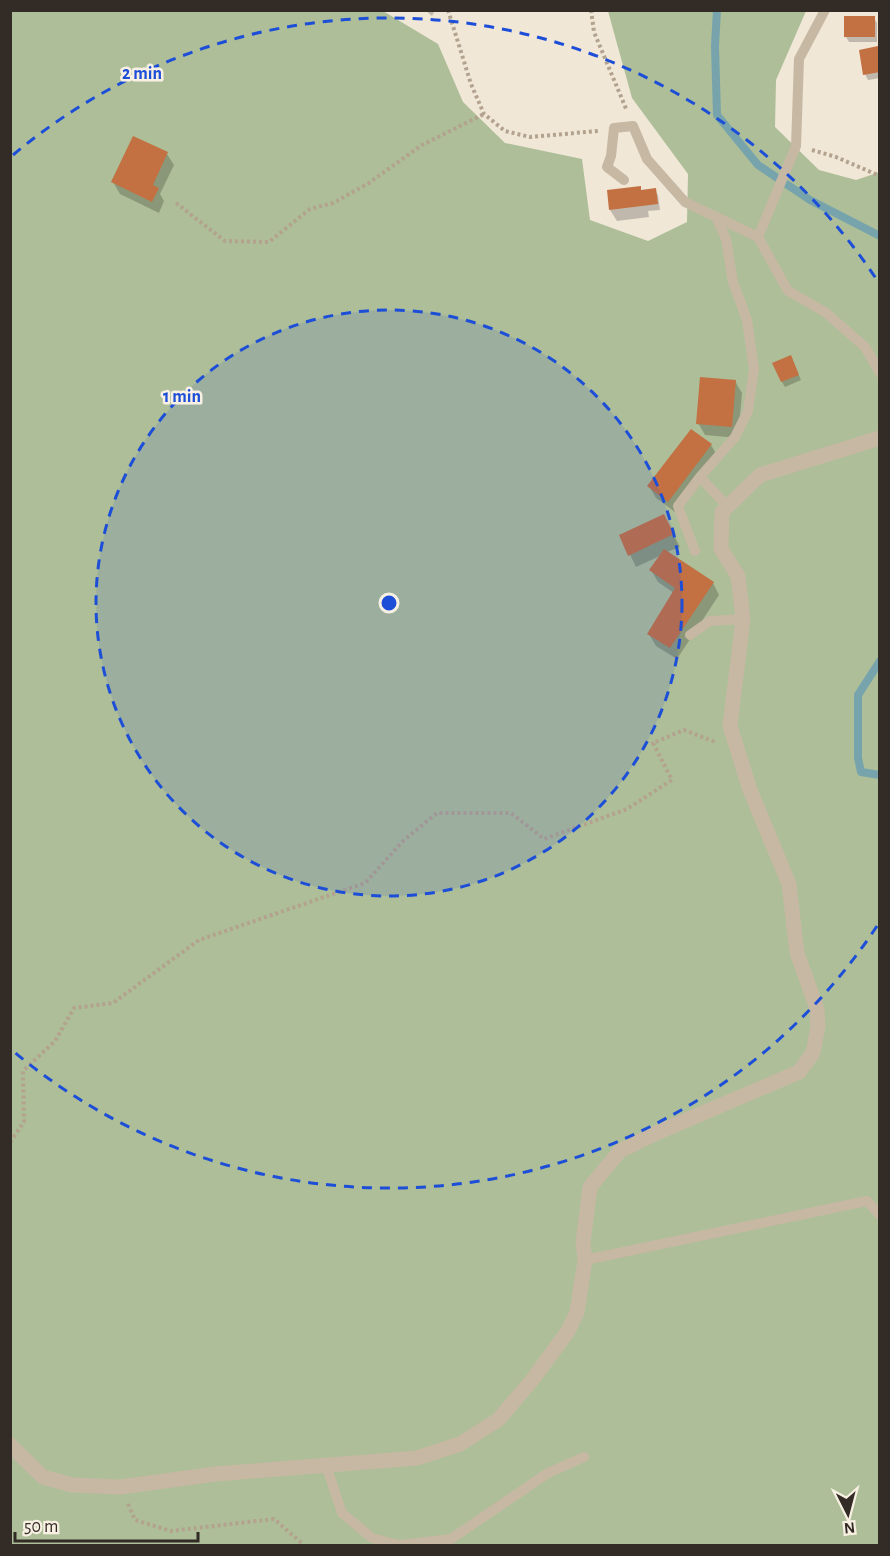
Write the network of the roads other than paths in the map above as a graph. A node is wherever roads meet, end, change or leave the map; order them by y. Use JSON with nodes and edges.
{"nodes":[{"id":1,"x":825,"y":10,"type":"edge"},
{"id":2,"x":624,"y":180,"type":"dead end"},
{"id":3,"x":716,"y":217,"type":"junction"},
{"id":4,"x":758,"y":237,"type":"junction"},
{"id":5,"x":879,"y":373,"type":"edge"},
{"id":6,"x":879,"y":438,"type":"edge"},
{"id":7,"x":700,"y":477,"type":"junction"},
{"id":8,"x":728,"y":507,"type":"junction"},
{"id":9,"x":695,"y":551,"type":"dead end"},
{"id":10,"x":743,"y":619,"type":"junction"},
{"id":11,"x":690,"y":635,"type":"dead end"},
{"id":12,"x":879,"y":1215,"type":"edge"},
{"id":13,"x":585,"y":1260,"type":"junction"},
{"id":14,"x":10,"y":1446,"type":"edge"},
{"id":15,"x":584,"y":1457,"type":"dead end"},
{"id":16,"x":326,"y":1465,"type":"junction"}],
"edges":[{"from":1,"to":4,"type":"lane"},
{"from":2,"to":3,"type":"lane"},
{"from":3,"to":4,"type":"lane"},
{"from":3,"to":7,"type":"lane"},
{"from":4,"to":5,"type":"lane"},
{"from":6,"to":8,"type":"street"},
{"from":7,"to":8,"type":"lane"},
{"from":7,"to":9,"type":"lane"},
{"from":8,"to":10,"type":"street"},
{"from":10,"to":11,"type":"lane"},
{"from":10,"to":13,"type":"street"},
{"from":12,"to":13,"type":"lane"},
{"from":13,"to":16,"type":"street"},
{"from":14,"to":16,"type":"street"},
{"from":15,"to":16,"type":"lane"}]}
